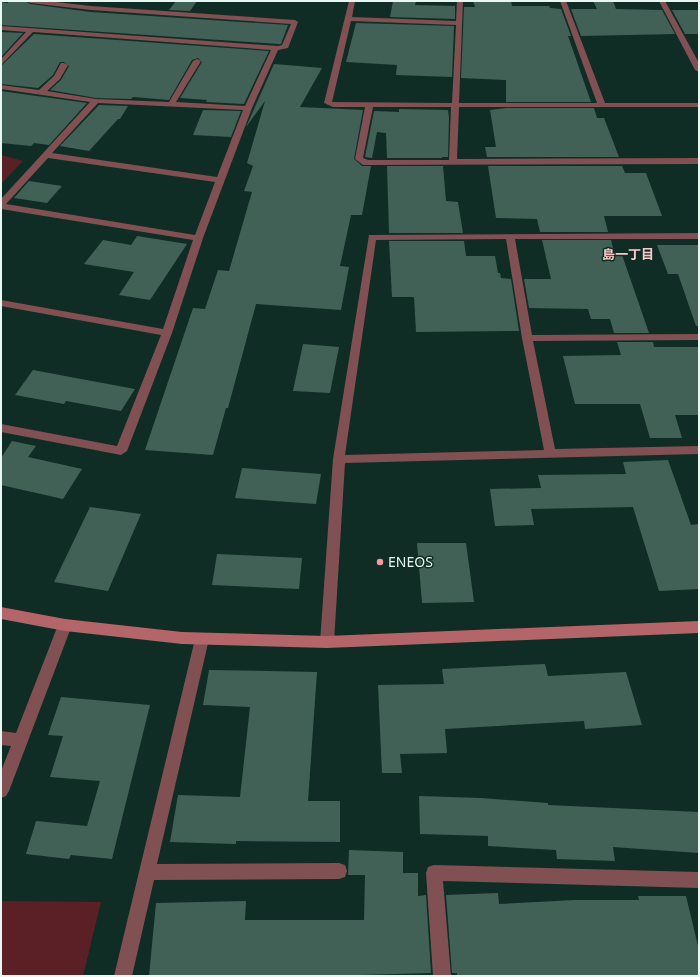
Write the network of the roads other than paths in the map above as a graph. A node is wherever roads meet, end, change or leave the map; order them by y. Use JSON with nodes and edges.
{"nodes":[{"id":1,"x":30,"y":1,"type":"edge"},
{"id":2,"x":352,"y":1,"type":"edge"},
{"id":3,"x":460,"y":1,"type":"edge"},
{"id":4,"x":563,"y":1,"type":"edge"},
{"id":5,"x":662,"y":1,"type":"edge"},
{"id":6,"x":94,"y":4,"type":"edge"},
{"id":7,"x":348,"y":19,"type":"junction"},
{"id":8,"x":459,"y":23,"type":"junction"},
{"id":9,"x":1,"y":28,"type":"edge"},
{"id":10,"x":31,"y":31,"type":"junction"},
{"id":11,"x":279,"y":48,"type":"junction"},
{"id":12,"x":197,"y":61,"type":"dead end"},
{"id":13,"x":1,"y":63,"type":"edge"},
{"id":14,"x":64,"y":65,"type":"dead end"},
{"id":15,"x":699,"y":70,"type":"edge"},
{"id":16,"x":1,"y":87,"type":"edge"},
{"id":17,"x":41,"y":93,"type":"junction"},
{"id":18,"x":96,"y":101,"type":"junction"},
{"id":19,"x":171,"y":104,"type":"junction"},
{"id":20,"x":699,"y":105,"type":"edge"},
{"id":21,"x":455,"y":106,"type":"junction"},
{"id":22,"x":602,"y":106,"type":"junction"},
{"id":23,"x":369,"y":107,"type":"junction"},
{"id":24,"x":248,"y":108,"type":"junction"},
{"id":25,"x":46,"y":155,"type":"junction"},
{"id":26,"x":699,"y":161,"type":"edge"},
{"id":27,"x":453,"y":162,"type":"junction"},
{"id":28,"x":221,"y":180,"type":"junction"},
{"id":29,"x":1,"y":205,"type":"edge"},
{"id":30,"x":510,"y":236,"type":"junction"},
{"id":31,"x":699,"y":236,"type":"edge"},
{"id":32,"x":198,"y":238,"type":"junction"},
{"id":33,"x":1,"y":304,"type":"edge"},
{"id":34,"x":167,"y":333,"type":"junction"},
{"id":35,"x":699,"y":337,"type":"edge"},
{"id":36,"x":527,"y":338,"type":"junction"},
{"id":37,"x":1,"y":428,"type":"edge"},
{"id":38,"x":699,"y":450,"type":"edge"},
{"id":39,"x":550,"y":453,"type":"junction"},
{"id":40,"x":339,"y":459,"type":"junction"},
{"id":41,"x":1,"y":614,"type":"edge"},
{"id":42,"x":65,"y":624,"type":"junction"},
{"id":43,"x":699,"y":627,"type":"edge"},
{"id":44,"x":202,"y":638,"type":"junction"},
{"id":45,"x":327,"y":642,"type":"junction"},
{"id":46,"x":1,"y":738,"type":"edge"},
{"id":47,"x":21,"y":740,"type":"junction"},
{"id":48,"x":1,"y":791,"type":"edge"},
{"id":49,"x":339,"y":871,"type":"dead end"},
{"id":50,"x":147,"y":872,"type":"junction"},
{"id":51,"x":699,"y":880,"type":"edge"},
{"id":52,"x":122,"y":976,"type":"edge"},
{"id":53,"x":442,"y":976,"type":"edge"}],
"edges":[{"from":1,"to":6,"type":"street"},
{"from":2,"to":7,"type":"street"},
{"from":3,"to":8,"type":"street"},
{"from":4,"to":22,"type":"street"},
{"from":5,"to":15,"type":"street"},
{"from":6,"to":11,"type":"street"},
{"from":7,"to":8,"type":"street"},
{"from":7,"to":23,"type":"street"},
{"from":8,"to":21,"type":"street"},
{"from":9,"to":10,"type":"street"},
{"from":10,"to":11,"type":"street"},
{"from":10,"to":13,"type":"street"},
{"from":11,"to":24,"type":"street"},
{"from":12,"to":19,"type":"street"},
{"from":14,"to":17,"type":"street"},
{"from":16,"to":17,"type":"street"},
{"from":17,"to":18,"type":"street"},
{"from":18,"to":19,"type":"street"},
{"from":18,"to":25,"type":"street"},
{"from":19,"to":24,"type":"street"},
{"from":20,"to":22,"type":"street"},
{"from":21,"to":22,"type":"street"},
{"from":21,"to":23,"type":"street"},
{"from":21,"to":27,"type":"street"},
{"from":23,"to":27,"type":"street"},
{"from":24,"to":28,"type":"street"},
{"from":25,"to":28,"type":"street"},
{"from":25,"to":29,"type":"street"},
{"from":26,"to":27,"type":"street"},
{"from":28,"to":32,"type":"street"},
{"from":29,"to":32,"type":"street"},
{"from":30,"to":31,"type":"street"},
{"from":30,"to":36,"type":"street"},
{"from":30,"to":40,"type":"street"},
{"from":32,"to":34,"type":"street"},
{"from":33,"to":34,"type":"street"},
{"from":34,"to":37,"type":"street"},
{"from":35,"to":36,"type":"street"},
{"from":36,"to":39,"type":"street"},
{"from":38,"to":39,"type":"street"},
{"from":39,"to":40,"type":"street"},
{"from":40,"to":45,"type":"street"},
{"from":41,"to":42,"type":"street"},
{"from":42,"to":44,"type":"street"},
{"from":42,"to":47,"type":"street"},
{"from":43,"to":45,"type":"street"},
{"from":44,"to":45,"type":"street"},
{"from":44,"to":50,"type":"street"},
{"from":46,"to":47,"type":"street"},
{"from":47,"to":48,"type":"street"},
{"from":49,"to":50,"type":"street"},
{"from":50,"to":52,"type":"street"},
{"from":51,"to":53,"type":"street"}]}
